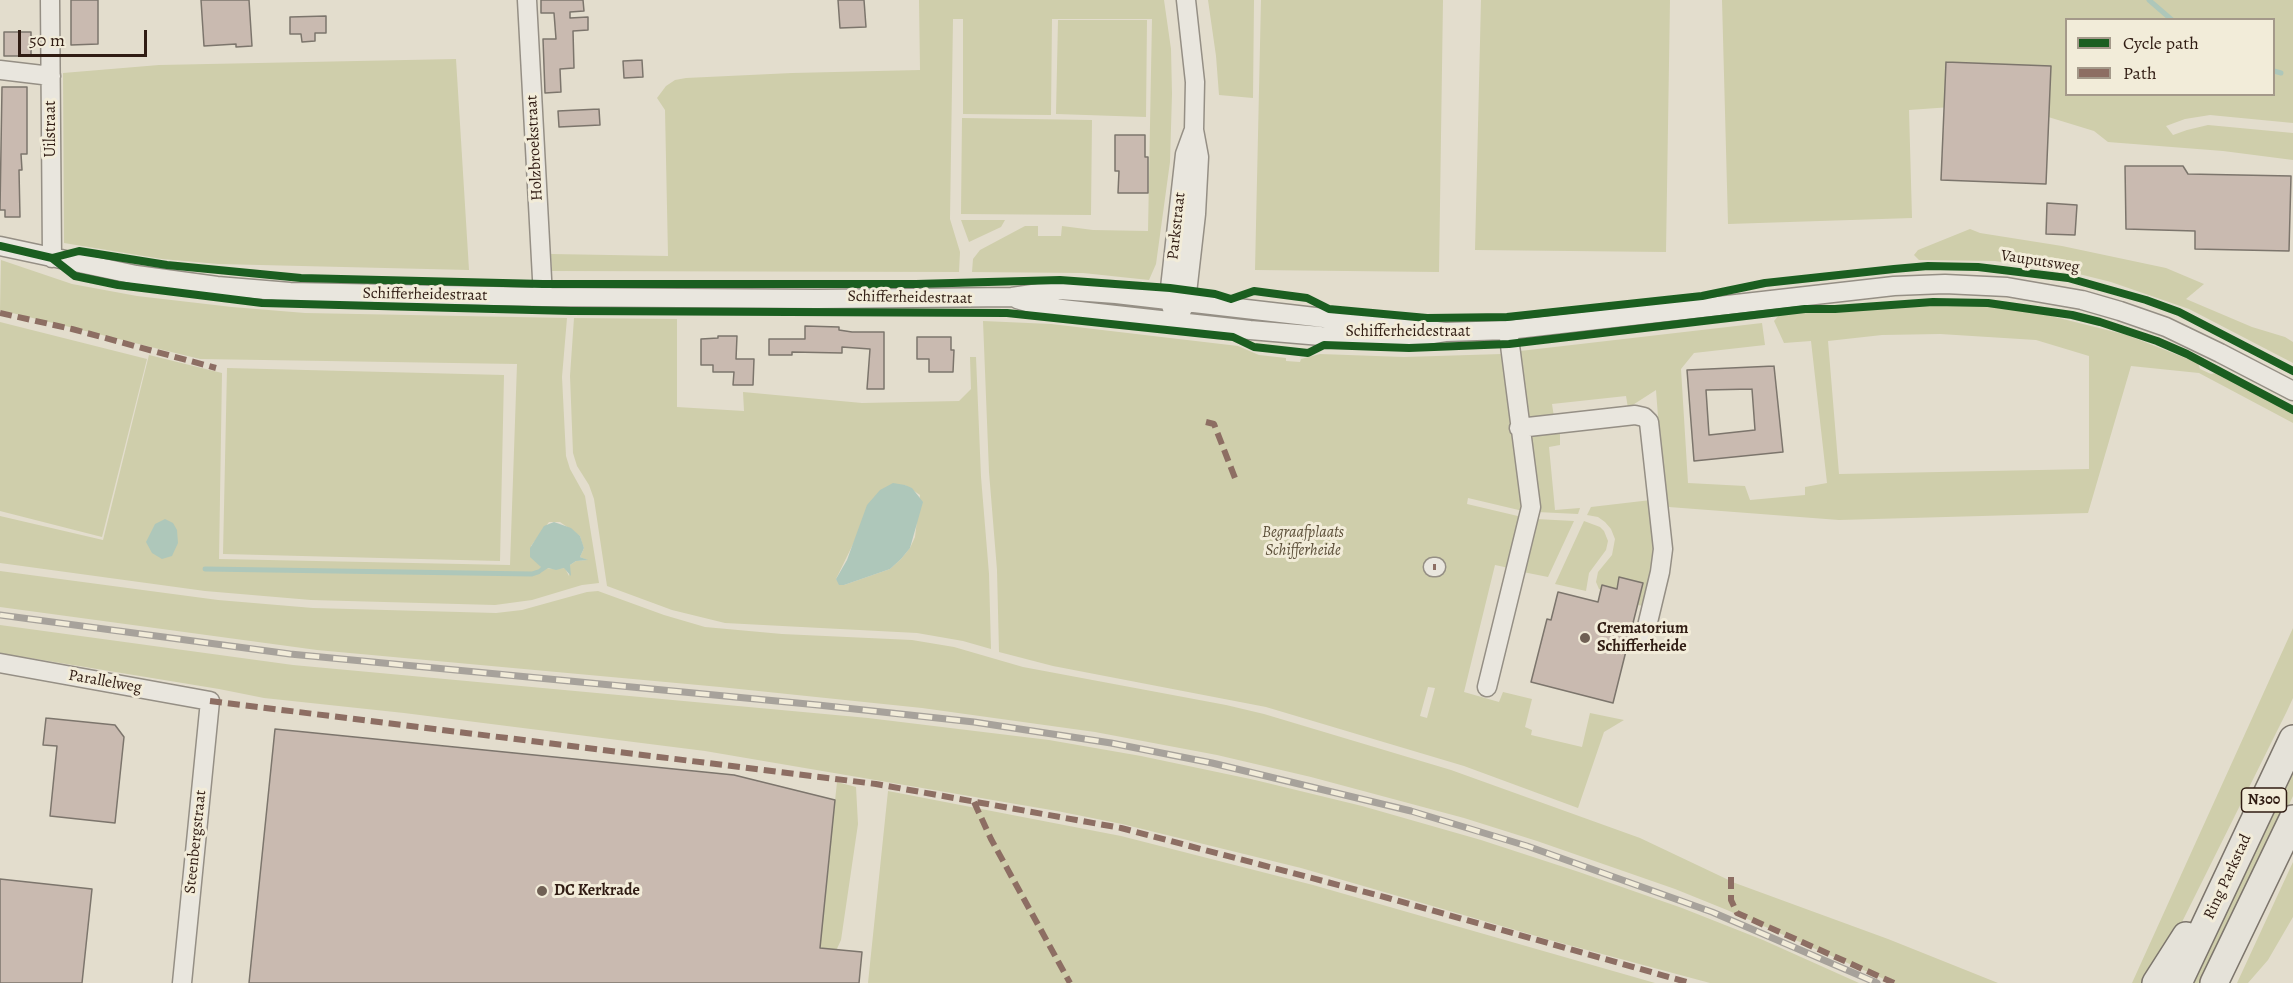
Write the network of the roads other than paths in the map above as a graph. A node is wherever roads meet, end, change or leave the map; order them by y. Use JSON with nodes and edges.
{"nodes":[{"id":1,"x":50,"y":0,"type":"edge"},
{"id":2,"x":527,"y":0,"type":"edge"},
{"id":3,"x":1186,"y":0,"type":"edge"},
{"id":4,"x":0,"y":70,"type":"edge"},
{"id":5,"x":51,"y":76,"type":"junction"},
{"id":6,"x":0,"y":246,"type":"edge"},
{"id":7,"x":52,"y":258,"type":"junction"},
{"id":8,"x":543,"y":297,"type":"junction"},
{"id":9,"x":1012,"y":297,"type":"junction"},
{"id":10,"x":1767,"y":300,"type":"joint"},
{"id":11,"x":1178,"y":301,"type":"junction"},
{"id":12,"x":1176,"y":322,"type":"junction"},
{"id":13,"x":1508,"y":330,"type":"junction"},
{"id":14,"x":1445,"y":332,"type":"junction"},
{"id":15,"x":2293,"y":391,"type":"edge"},
{"id":16,"x":1519,"y":428,"type":"junction"},
{"id":17,"x":1643,"y":643,"type":"dead end"},
{"id":18,"x":0,"y":663,"type":"edge"},
{"id":19,"x":1487,"y":687,"type":"dead end"},
{"id":20,"x":210,"y":701,"type":"joint"},
{"id":21,"x":2293,"y":739,"type":"edge"},
{"id":22,"x":2293,"y":819,"type":"edge"},
{"id":23,"x":2235,"y":861,"type":"junction"},
{"id":24,"x":182,"y":983,"type":"edge"},
{"id":25,"x":2156,"y":983,"type":"edge"},
{"id":26,"x":2178,"y":983,"type":"edge"},
{"id":27,"x":2214,"y":983,"type":"edge"}],
"edges":[{"from":1,"to":5,"type":"street","name":"Uilstraat"},
{"from":2,"to":8,"type":"street","name":"Holzbroekstraat"},
{"from":3,"to":11,"type":"street","name":"Parkstraat"},
{"from":4,"to":5,"type":"street"},
{"from":5,"to":7,"type":"street","name":"Uilstraat"},
{"from":6,"to":7,"type":"street","name":"Schifferheidestraat"},
{"from":7,"to":8,"type":"street","name":"Schifferheidestraat"},
{"from":8,"to":9,"type":"street","name":"Schifferheidestraat"},
{"from":9,"to":11,"type":"street","name":"Schifferheidestraat"},
{"from":9,"to":12,"type":"street","name":"Schifferheidestraat"},
{"from":10,"to":13,"type":"street","name":"Schifferheidestraat"},
{"from":10,"to":15,"type":"street","name":"Vauputsweg"},
{"from":11,"to":12,"type":"street","name":"Parkstraat"},
{"from":11,"to":14,"type":"street","name":"Schifferheidestraat"},
{"from":12,"to":14,"type":"street","name":"Schifferheidestraat"},
{"from":13,"to":14,"type":"street","name":"Schifferheidestraat"},
{"from":13,"to":16,"type":"street"},
{"from":16,"to":17,"type":"street"},
{"from":16,"to":19,"type":"street"},
{"from":18,"to":20,"type":"street","name":"Parallelweg"},
{"from":20,"to":24,"type":"street","name":"Steenbergstraat"},
{"from":21,"to":23,"type":"highway","name":"Ring Parkstad","number":"N300"},
{"from":22,"to":27,"type":"highway","name":"Ring Parkstad","number":"N300"},
{"from":23,"to":25,"type":"highway","number":"N300"},
{"from":23,"to":26,"type":"highway","name":"Ring Parkstad","number":"N300"}]}
